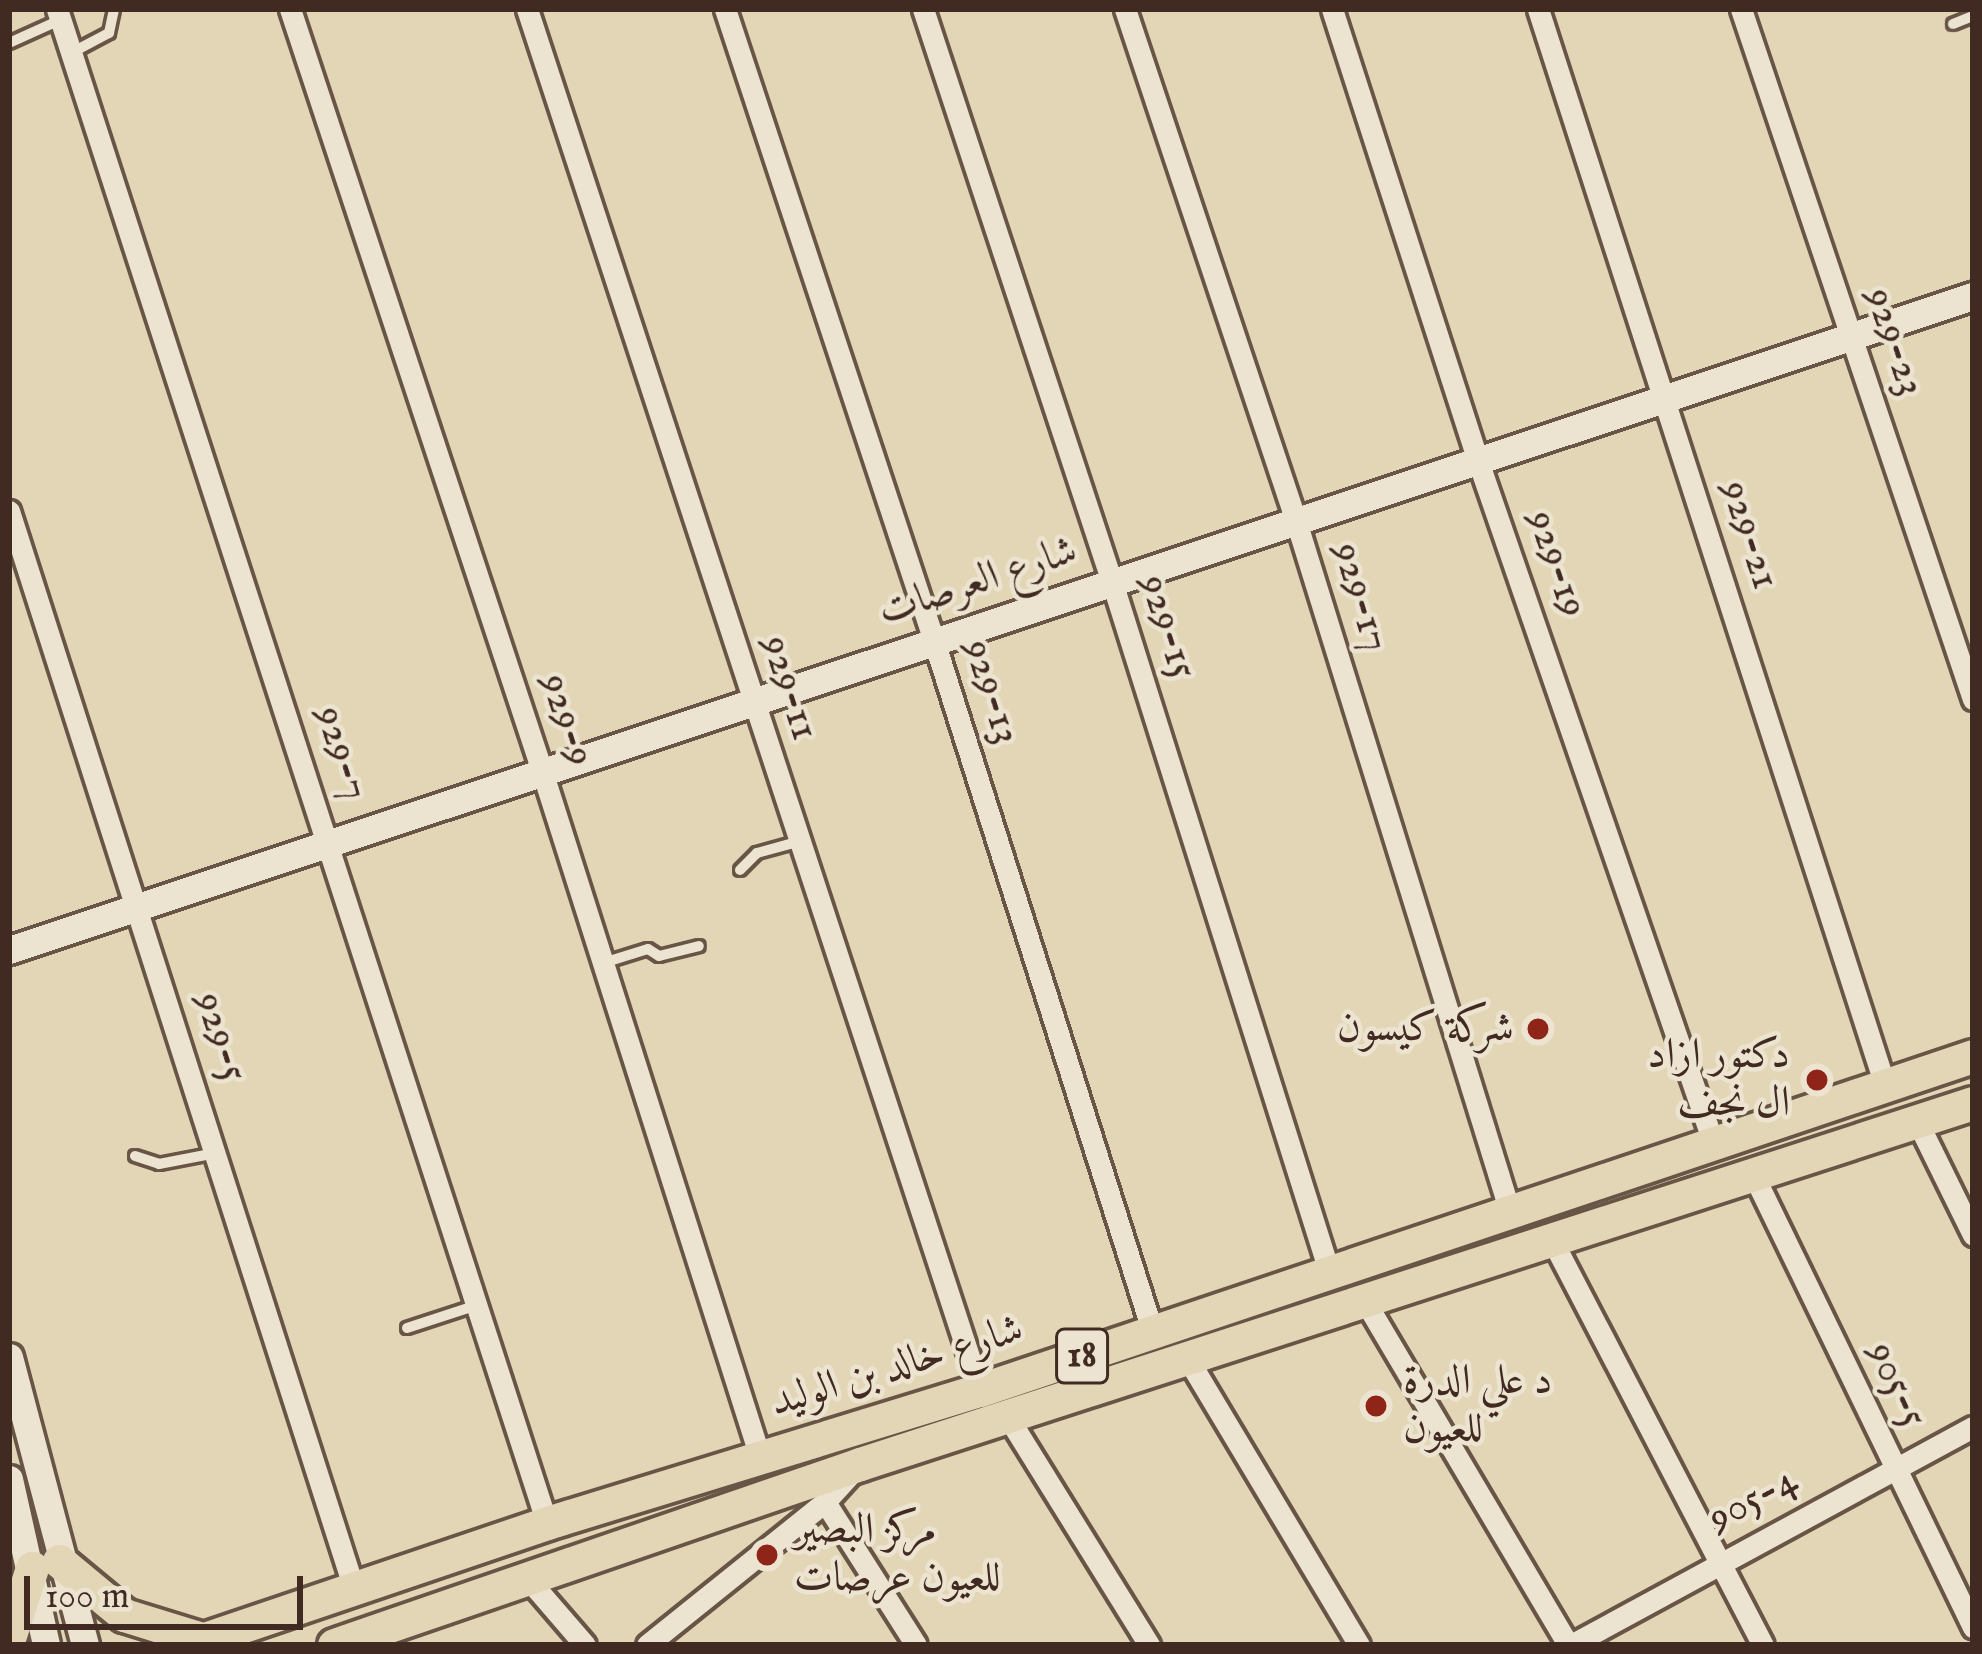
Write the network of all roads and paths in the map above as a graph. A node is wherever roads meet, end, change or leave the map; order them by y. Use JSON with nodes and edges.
{"nodes":[{"id":1,"x":290,"y":9,"type":"edge"},
{"id":2,"x":526,"y":9,"type":"edge"},
{"id":3,"x":725,"y":9,"type":"edge"},
{"id":4,"x":923,"y":9,"type":"edge"},
{"id":5,"x":1125,"y":9,"type":"edge"},
{"id":6,"x":1332,"y":9,"type":"edge"},
{"id":7,"x":1538,"y":9,"type":"edge"},
{"id":8,"x":1741,"y":9,"type":"edge"},
{"id":9,"x":114,"y":10,"type":"edge"},
{"id":10,"x":58,"y":14,"type":"edge"},
{"id":11,"x":1973,"y":16,"type":"edge"},
{"id":12,"x":1953,"y":24,"type":"dead end"},
{"id":13,"x":9,"y":43,"type":"edge"},
{"id":14,"x":71,"y":53,"type":"junction"},
{"id":15,"x":1973,"y":296,"type":"edge"},
{"id":16,"x":1851,"y":337,"type":"junction"},
{"id":17,"x":1664,"y":399,"type":"junction"},
{"id":18,"x":1478,"y":461,"type":"junction"},
{"id":19,"x":9,"y":511,"type":"edge"},
{"id":20,"x":1296,"y":521,"type":"junction"},
{"id":21,"x":1112,"y":582,"type":"junction"},
{"id":22,"x":934,"y":641,"type":"junction"},
{"id":23,"x":1973,"y":699,"type":"edge"},
{"id":24,"x":752,"y":701,"type":"junction"},
{"id":25,"x":542,"y":771,"type":"junction"},
{"id":26,"x":329,"y":842,"type":"junction"},
{"id":27,"x":797,"y":842,"type":"junction"},
{"id":28,"x":740,"y":871,"type":"dead end"},
{"id":29,"x":138,"y":905,"type":"junction"},
{"id":30,"x":699,"y":946,"type":"dead end"},
{"id":31,"x":9,"y":950,"type":"edge"},
{"id":32,"x":603,"y":963,"type":"junction"},
{"id":33,"x":1973,"y":1055,"type":"edge"},
{"id":34,"x":1885,"y":1085,"type":"junction"},
{"id":35,"x":1973,"y":1103,"type":"edge"},
{"id":36,"x":1917,"y":1121,"type":"junction"},
{"id":37,"x":1713,"y":1142,"type":"junction"},
{"id":38,"x":216,"y":1153,"type":"junction"},
{"id":39,"x":135,"y":1156,"type":"dead end"},
{"id":40,"x":1753,"y":1174,"type":"junction"},
{"id":41,"x":1510,"y":1212,"type":"junction"},
{"id":42,"x":1973,"y":1235,"type":"edge"},
{"id":43,"x":1553,"y":1242,"type":"junction"},
{"id":44,"x":1329,"y":1270,"type":"junction"},
{"id":45,"x":1366,"y":1303,"type":"junction"},
{"id":46,"x":477,"y":1305,"type":"junction"},
{"id":47,"x":407,"y":1328,"type":"dead end"},
{"id":48,"x":1154,"y":1333,"type":"junction"},
{"id":49,"x":9,"y":1357,"type":"edge"},
{"id":50,"x":1189,"y":1360,"type":"junction"},
{"id":51,"x":980,"y":1390,"type":"junction"},
{"id":52,"x":1009,"y":1420,"type":"junction"},
{"id":53,"x":1973,"y":1427,"type":"edge"},
{"id":54,"x":760,"y":1457,"type":"junction"},
{"id":55,"x":860,"y":1464,"type":"junction"},
{"id":56,"x":1893,"y":1470,"type":"junction"},
{"id":57,"x":9,"y":1480,"type":"edge"},
{"id":58,"x":825,"y":1502,"type":"junction"},
{"id":59,"x":547,"y":1523,"type":"junction"},
{"id":60,"x":1716,"y":1564,"type":"junction"},
{"id":61,"x":45,"y":1565,"type":"junction"},
{"id":62,"x":528,"y":1580,"type":"junction"},
{"id":63,"x":354,"y":1589,"type":"junction"},
{"id":64,"x":1973,"y":1628,"type":"edge"},
{"id":65,"x":9,"y":1638,"type":"edge"},
{"id":66,"x":196,"y":1643,"type":"edge"},
{"id":67,"x":46,"y":1645,"type":"edge"},
{"id":68,"x":85,"y":1645,"type":"edge"},
{"id":69,"x":334,"y":1645,"type":"edge"},
{"id":70,"x":585,"y":1645,"type":"edge"},
{"id":71,"x":647,"y":1645,"type":"edge"},
{"id":72,"x":916,"y":1645,"type":"edge"},
{"id":73,"x":1149,"y":1645,"type":"edge"},
{"id":74,"x":1359,"y":1645,"type":"edge"},
{"id":75,"x":1569,"y":1645,"type":"edge"},
{"id":76,"x":1762,"y":1645,"type":"edge"}],
"edges":[{"from":1,"to":25,"type":"street","name":"929-9"},
{"from":2,"to":24,"type":"street","name":"929-11"},
{"from":3,"to":22,"type":"street","name":"929-13"},
{"from":4,"to":21,"type":"street","name":"929-15"},
{"from":5,"to":20,"type":"street","name":"929-17"},
{"from":6,"to":18,"type":"street","name":"929-19"},
{"from":7,"to":17,"type":"street","name":"929-21"},
{"from":8,"to":16,"type":"street","name":"929-23"},
{"from":9,"to":14,"type":"lane"},
{"from":10,"to":13,"type":"lane"},
{"from":10,"to":14,"type":"street","name":"929-7"},
{"from":11,"to":12,"type":"lane"},
{"from":14,"to":26,"type":"street","name":"929-7"},
{"from":15,"to":16,"type":"street","name":"شارع العرصات"},
{"from":16,"to":17,"type":"street","name":"شارع العرصات"},
{"from":16,"to":23,"type":"street","name":"929-23"},
{"from":17,"to":18,"type":"street","name":"شارع العرصات"},
{"from":17,"to":34,"type":"street","name":"929-21"},
{"from":18,"to":20,"type":"street","name":"شارع العرصات"},
{"from":18,"to":37,"type":"street","name":"929-19"},
{"from":19,"to":29,"type":"street","name":"929-5"},
{"from":20,"to":21,"type":"street","name":"شارع العرصات"},
{"from":20,"to":41,"type":"street","name":"929-17"},
{"from":21,"to":22,"type":"street","name":"شارع العرصات"},
{"from":21,"to":44,"type":"street","name":"929-15"},
{"from":22,"to":24,"type":"street","name":"شارع العرصات"},
{"from":22,"to":48,"type":"street","name":"929-13"},
{"from":24,"to":25,"type":"street","name":"شارع العرصات"},
{"from":24,"to":27,"type":"street","name":"929-11"},
{"from":25,"to":26,"type":"street","name":"شارع العرصات"},
{"from":25,"to":32,"type":"street","name":"929-9"},
{"from":26,"to":29,"type":"street","name":"شارع العرصات"},
{"from":26,"to":46,"type":"street","name":"929-7"},
{"from":27,"to":28,"type":"lane"},
{"from":27,"to":51,"type":"street","name":"929-11"},
{"from":29,"to":31,"type":"street","name":"شارع العرصات"},
{"from":29,"to":38,"type":"street","name":"929-5"},
{"from":30,"to":32,"type":"lane"},
{"from":32,"to":54,"type":"street","name":"929-9"},
{"from":33,"to":34,"type":"main road","name":"شارع خالد بن الوليد","number":"18"},
{"from":34,"to":37,"type":"main road","name":"شارع خالد بن الوليد","number":"18"},
{"from":35,"to":36,"type":"main road","name":"شارع خالد بن الوليد","number":"18"},
{"from":36,"to":40,"type":"main road","name":"شارع خالد بن الوليد","number":"18"},
{"from":36,"to":42,"type":"street"},
{"from":37,"to":41,"type":"main road","name":"شارع خالد بن الوليد","number":"18"},
{"from":38,"to":39,"type":"lane"},
{"from":38,"to":63,"type":"street","name":"929-5"},
{"from":40,"to":43,"type":"main road","name":"شارع خالد بن الوليد","number":"18"},
{"from":40,"to":56,"type":"street","name":"905-5"},
{"from":41,"to":44,"type":"main road","name":"شارع خالد بن الوليد","number":"18"},
{"from":43,"to":45,"type":"main road","name":"شارع خالد بن الوليد","number":"18"},
{"from":43,"to":60,"type":"street"},
{"from":44,"to":48,"type":"main road","name":"شارع خالد بن الوليد","number":"18"},
{"from":45,"to":50,"type":"main road","name":"شارع خالد بن الوليد","number":"18"},
{"from":45,"to":75,"type":"street"},
{"from":46,"to":47,"type":"lane"},
{"from":46,"to":59,"type":"street","name":"929-7"},
{"from":48,"to":51,"type":"main road","name":"شارع خالد بن الوليد","number":"18"},
{"from":49,"to":61,"type":"street"},
{"from":50,"to":52,"type":"main road","name":"شارع خالد بن الوليد","number":"18"},
{"from":50,"to":74,"type":"street"},
{"from":51,"to":54,"type":"main road","name":"شارع خالد بن الوليد","number":"18"},
{"from":52,"to":55,"type":"main road","name":"شارع خالد بن الوليد","number":"18"},
{"from":52,"to":73,"type":"street"},
{"from":53,"to":56,"type":"street","name":"905-4"},
{"from":54,"to":59,"type":"main road","name":"شارع خالد بن الوليد","number":"18"},
{"from":55,"to":58,"type":"street"},
{"from":55,"to":62,"type":"main road","name":"شارع خالد بن الوليد","number":"18"},
{"from":56,"to":60,"type":"street","name":"905-4"},
{"from":56,"to":64,"type":"street","name":"905-5"},
{"from":57,"to":61,"type":"street"},
{"from":58,"to":71,"type":"street"},
{"from":58,"to":72,"type":"street"},
{"from":59,"to":63,"type":"main road","name":"شارع خالد بن الوليد","number":"18"},
{"from":60,"to":75,"type":"street","name":"905-4"},
{"from":60,"to":76,"type":"street"},
{"from":61,"to":65,"type":"main road"},
{"from":61,"to":66,"type":"main road"},
{"from":61,"to":67,"type":"street"},
{"from":61,"to":68,"type":"street"},
{"from":62,"to":69,"type":"main road","name":"شارع خالد بن الوليد","number":"18"},
{"from":62,"to":70,"type":"street"},
{"from":63,"to":66,"type":"main road","name":"شارع خالد بن الوليد","number":"18"}]}
